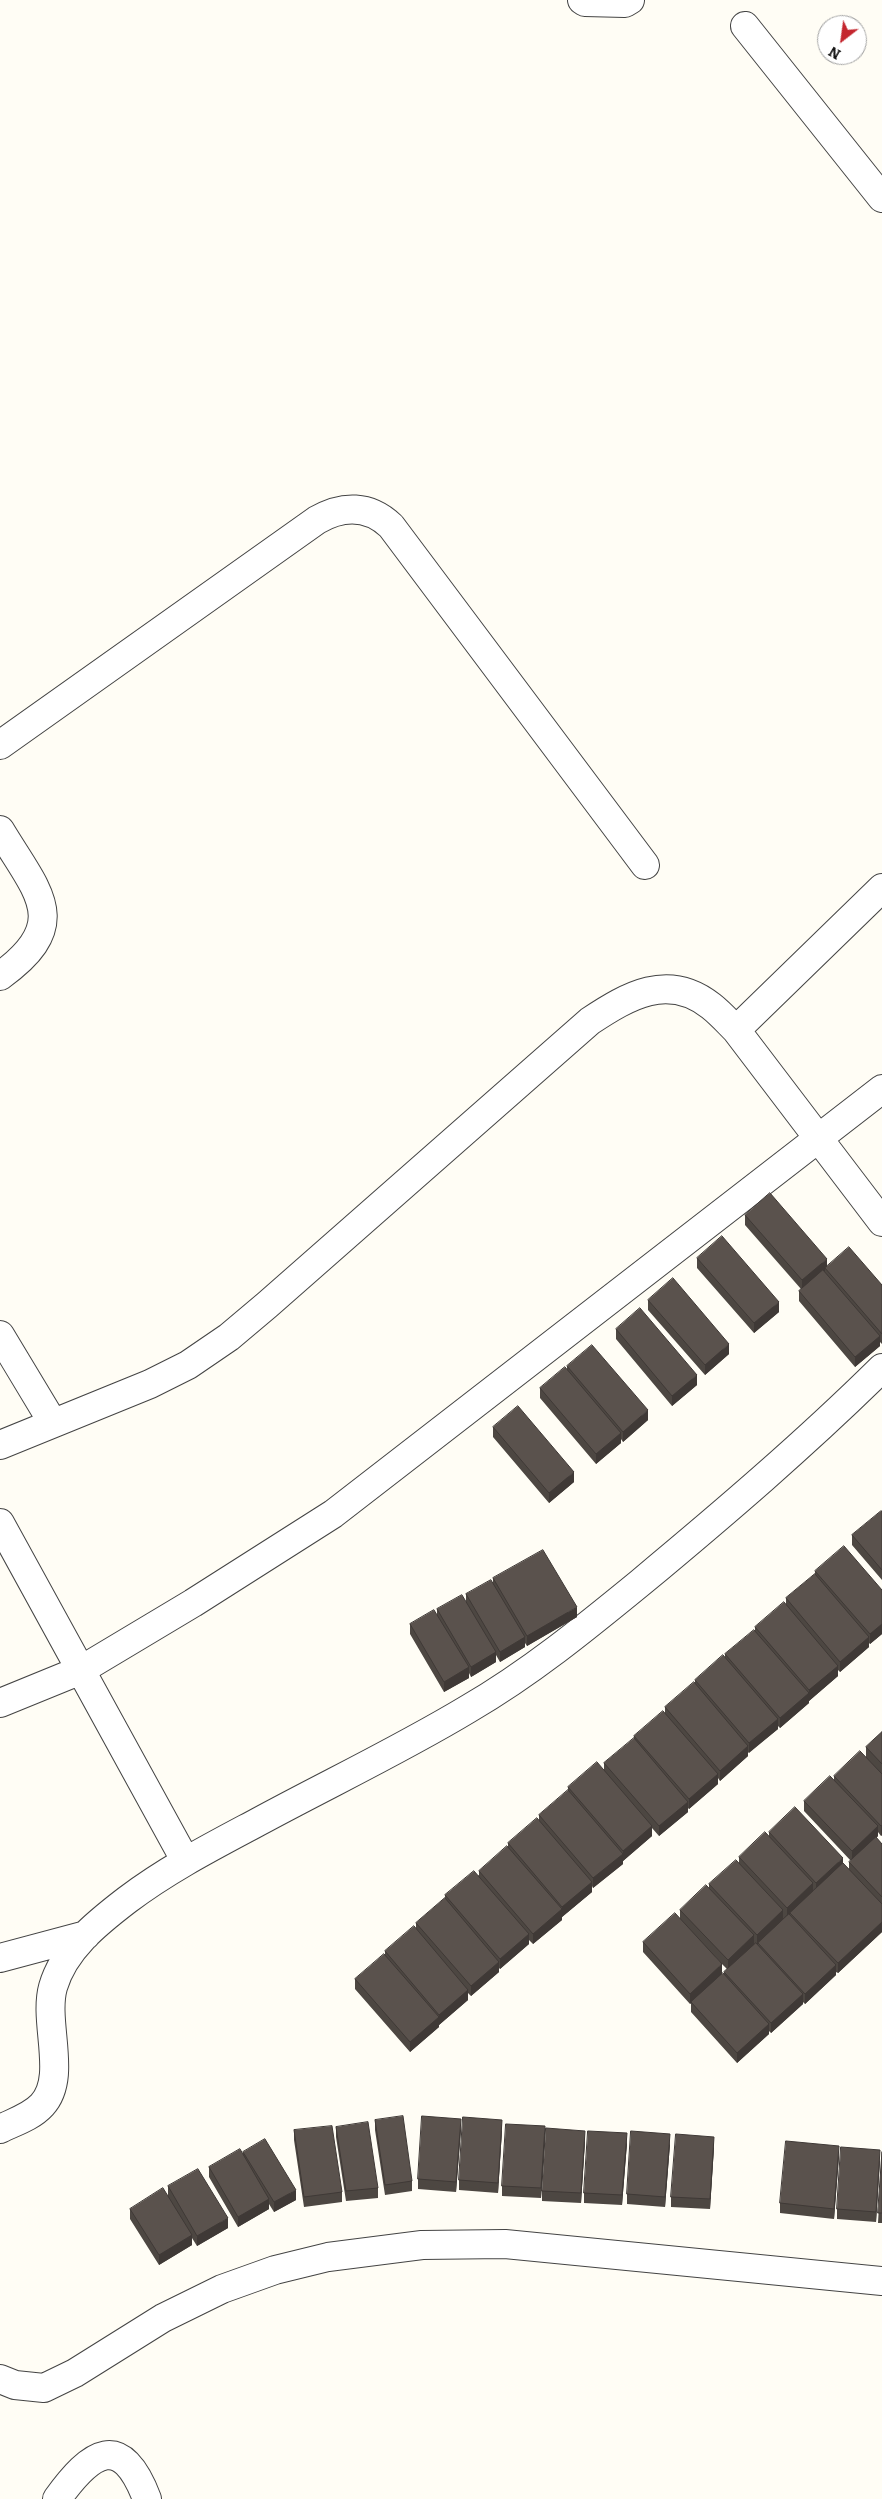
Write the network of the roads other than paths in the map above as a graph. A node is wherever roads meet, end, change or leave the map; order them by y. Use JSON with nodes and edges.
{"nodes":[{"id":1,"x":582,"y":0,"type":"edge"},
{"id":2,"x":630,"y":0,"type":"edge"},
{"id":3,"x":745,"y":26,"type":"dead end"},
{"id":4,"x":882,"y":198,"type":"edge"},
{"id":5,"x":0,"y":745,"type":"edge"},
{"id":6,"x":0,"y":830,"type":"edge"},
{"id":7,"x":645,"y":864,"type":"dead end"},
{"id":8,"x":882,"y":888,"type":"edge"},
{"id":9,"x":0,"y":976,"type":"edge"},
{"id":10,"x":736,"y":1030,"type":"junction"},
{"id":11,"x":882,"y":1089,"type":"edge"},
{"id":12,"x":817,"y":1137,"type":"junction"},
{"id":13,"x":882,"y":1222,"type":"edge"},
{"id":14,"x":0,"y":1335,"type":"edge"},
{"id":15,"x":882,"y":1368,"type":"edge"},
{"id":16,"x":53,"y":1423,"type":"junction"},
{"id":17,"x":0,"y":1445,"type":"edge"},
{"id":18,"x":0,"y":1523,"type":"edge"},
{"id":19,"x":81,"y":1670,"type":"junction"},
{"id":20,"x":0,"y":1703,"type":"edge"},
{"id":21,"x":185,"y":1860,"type":"junction"},
{"id":22,"x":86,"y":1935,"type":"junction"},
{"id":23,"x":0,"y":1958,"type":"edge"},
{"id":24,"x":0,"y":2129,"type":"edge"},
{"id":25,"x":882,"y":2282,"type":"edge"},
{"id":26,"x":0,"y":2379,"type":"edge"},
{"id":27,"x":57,"y":2499,"type":"edge"},
{"id":28,"x":147,"y":2499,"type":"edge"}],
"edges":[{"from":1,"to":2,"type":"street"},
{"from":3,"to":4,"type":"street"},
{"from":5,"to":7,"type":"street"},
{"from":6,"to":9,"type":"street"},
{"from":8,"to":10,"type":"street"},
{"from":10,"to":12,"type":"street"},
{"from":10,"to":16,"type":"street"},
{"from":11,"to":12,"type":"street"},
{"from":12,"to":13,"type":"street"},
{"from":12,"to":19,"type":"street"},
{"from":14,"to":16,"type":"street"},
{"from":15,"to":21,"type":"street"},
{"from":16,"to":17,"type":"street"},
{"from":18,"to":19,"type":"street"},
{"from":19,"to":20,"type":"street"},
{"from":19,"to":21,"type":"street"},
{"from":21,"to":22,"type":"street"},
{"from":22,"to":23,"type":"street"},
{"from":22,"to":24,"type":"street"},
{"from":25,"to":26,"type":"street"},
{"from":27,"to":28,"type":"street"}]}
